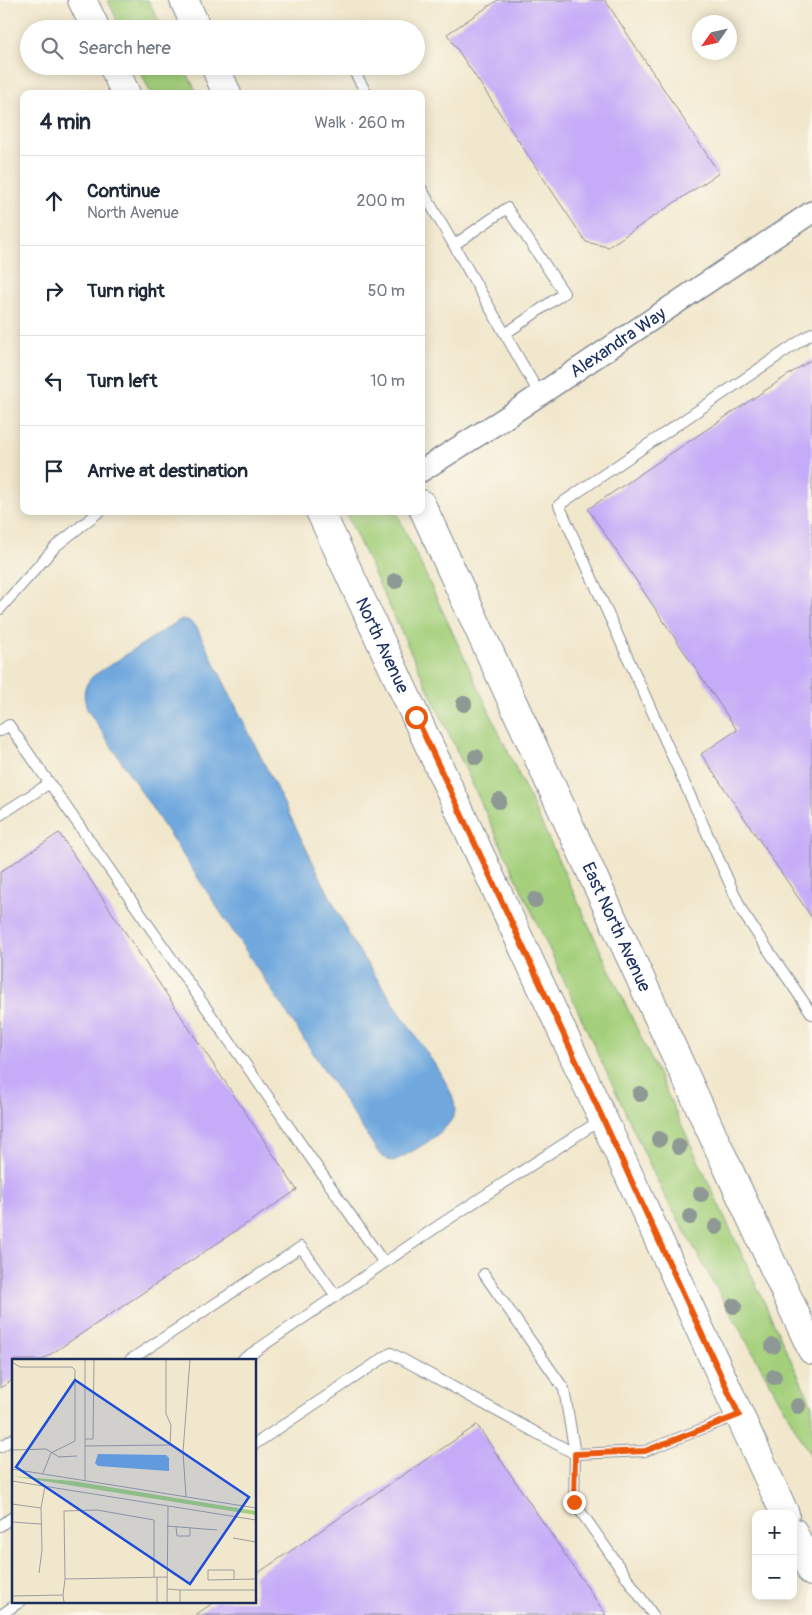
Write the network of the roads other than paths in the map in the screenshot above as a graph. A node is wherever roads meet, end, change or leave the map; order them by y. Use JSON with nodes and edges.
{"nodes":[{"id":1,"x":82,"y":0,"type":"edge"},
{"id":2,"x":184,"y":0,"type":"edge"},
{"id":3,"x":92,"y":20,"type":"edge"},
{"id":4,"x":193,"y":20,"type":"edge"},
{"id":5,"x":117,"y":75,"type":"edge"},
{"id":6,"x":219,"y":75,"type":"edge"},
{"id":7,"x":356,"y":75,"type":"edge"},
{"id":8,"x":124,"y":90,"type":"edge"},
{"id":9,"x":225,"y":90,"type":"edge"},
{"id":10,"x":365,"y":90,"type":"edge"},
{"id":11,"x":425,"y":195,"type":"edge"},
{"id":12,"x":812,"y":212,"type":"edge"},
{"id":13,"x":454,"y":244,"type":"junction"},
{"id":14,"x":812,"y":332,"type":"edge"},
{"id":15,"x":505,"y":334,"type":"junction"},
{"id":16,"x":540,"y":395,"type":"junction"},
{"id":17,"x":425,"y":468,"type":"edge"},
{"id":18,"x":425,"y":513,"type":"edge"},
{"id":19,"x":95,"y":515,"type":"edge"},
{"id":20,"x":322,"y":515,"type":"edge"},
{"id":21,"x":0,"y":609,"type":"edge"},
{"id":22,"x":0,"y":731,"type":"edge"},
{"id":23,"x":50,"y":783,"type":"junction"},
{"id":24,"x":0,"y":815,"type":"edge"},
{"id":25,"x":812,"y":1014,"type":"edge"},
{"id":26,"x":603,"y":1119,"type":"junction"},
{"id":27,"x":384,"y":1263,"type":"junction"},
{"id":28,"x":484,"y":1274,"type":"dead end"},
{"id":29,"x":336,"y":1296,"type":"junction"},
{"id":30,"x":811,"y":1348,"type":"edge"},
{"id":31,"x":132,"y":1359,"type":"edge"},
{"id":32,"x":243,"y":1359,"type":"edge"},
{"id":33,"x":739,"y":1415,"type":"junction"},
{"id":34,"x":12,"y":1439,"type":"edge"},
{"id":35,"x":256,"y":1443,"type":"edge"},
{"id":36,"x":0,"y":1447,"type":"edge"},
{"id":37,"x":575,"y":1454,"type":"junction"},
{"id":38,"x":783,"y":1510,"type":"edge"},
{"id":39,"x":12,"y":1517,"type":"edge"},
{"id":40,"x":0,"y":1526,"type":"edge"},
{"id":41,"x":797,"y":1540,"type":"edge"},
{"id":42,"x":812,"y":1572,"type":"edge"},
{"id":43,"x":20,"y":1602,"type":"edge"},
{"id":44,"x":0,"y":1615,"type":"edge"},
{"id":45,"x":652,"y":1615,"type":"edge"}],
"edges":[{"from":1,"to":3,"type":"main road"},
{"from":2,"to":4,"type":"main road"},
{"from":5,"to":8,"type":"main road"},
{"from":6,"to":9,"type":"main road"},
{"from":7,"to":10,"type":"lane"},
{"from":11,"to":13,"type":"lane"},
{"from":12,"to":16,"type":"street","name":"Alexandra Way"},
{"from":13,"to":15,"type":"lane"},
{"from":13,"to":15,"type":"lane"},
{"from":14,"to":25,"type":"lane"},
{"from":15,"to":16,"type":"lane"},
{"from":16,"to":17,"type":"street","name":"Alexandra Way"},
{"from":18,"to":30,"type":"main road","name":"East North Avenue"},
{"from":19,"to":21,"type":"lane"},
{"from":20,"to":26,"type":"main road","name":"North Avenue"},
{"from":22,"to":23,"type":"lane"},
{"from":23,"to":24,"type":"lane"},
{"from":23,"to":27,"type":"lane"},
{"from":26,"to":27,"type":"lane"},
{"from":26,"to":33,"type":"main road","name":"North Avenue"},
{"from":27,"to":29,"type":"lane"},
{"from":28,"to":37,"type":"lane"},
{"from":29,"to":31,"type":"lane"},
{"from":29,"to":32,"type":"lane"},
{"from":33,"to":37,"type":"lane"},
{"from":33,"to":38,"type":"main road","name":"North Avenue"},
{"from":34,"to":36,"type":"lane"},
{"from":35,"to":37,"type":"lane"},
{"from":37,"to":45,"type":"lane"},
{"from":39,"to":40,"type":"lane"},
{"from":41,"to":42,"type":"main road"},
{"from":43,"to":44,"type":"lane"}]}
